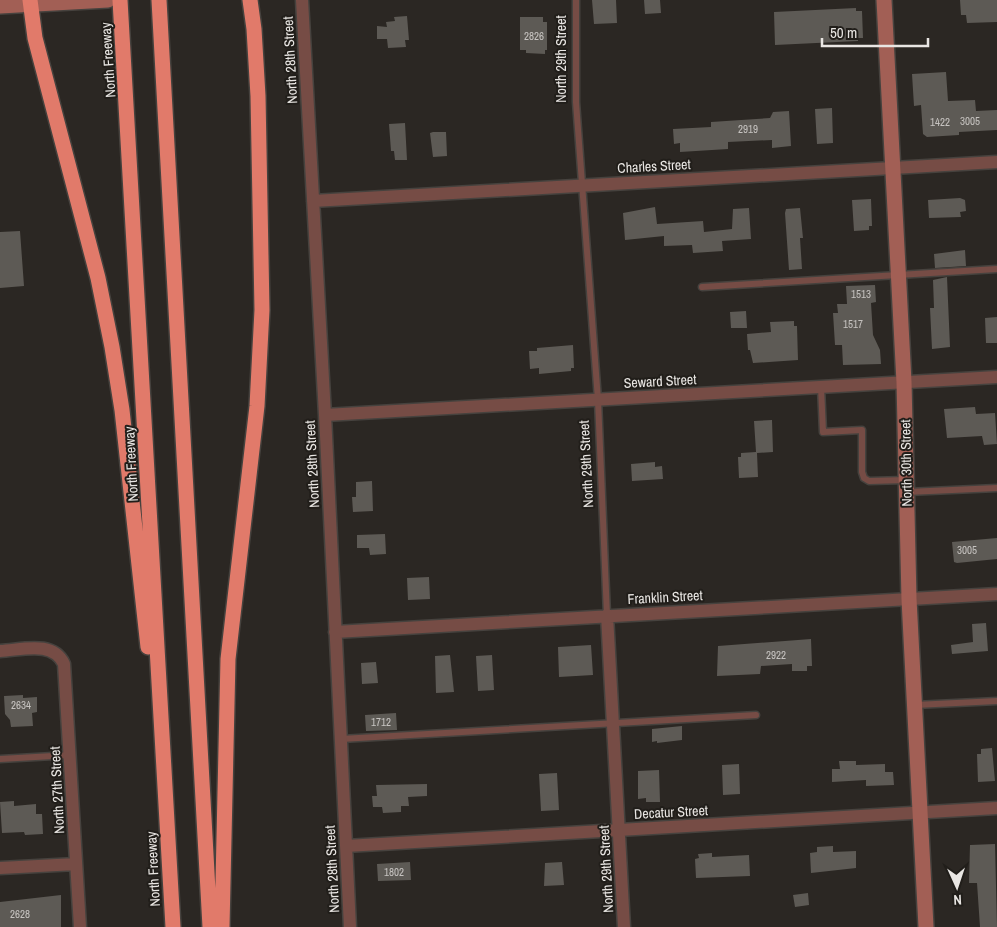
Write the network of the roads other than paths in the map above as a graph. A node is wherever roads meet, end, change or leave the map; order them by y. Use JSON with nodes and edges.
{"nodes":[{"id":1,"x":108,"y":0,"type":"edge"},
{"id":2,"x":120,"y":0,"type":"edge"},
{"id":3,"x":159,"y":0,"type":"edge"},
{"id":4,"x":250,"y":0,"type":"edge"},
{"id":5,"x":302,"y":0,"type":"edge"},
{"id":6,"x":576,"y":0,"type":"edge"},
{"id":7,"x":884,"y":0,"type":"edge"},
{"id":8,"x":30,"y":2,"type":"edge"},
{"id":9,"x":0,"y":6,"type":"edge"},
{"id":10,"x":997,"y":162,"type":"edge"},
{"id":11,"x":893,"y":168,"type":"junction"},
{"id":12,"x":584,"y":184,"type":"junction"},
{"id":13,"x":313,"y":201,"type":"junction"},
{"id":14,"x":997,"y":269,"type":"edge"},
{"id":15,"x":899,"y":276,"type":"junction"},
{"id":16,"x":702,"y":287,"type":"dead end"},
{"id":17,"x":997,"y":377,"type":"edge"},
{"id":18,"x":904,"y":382,"type":"junction"},
{"id":19,"x":821,"y":387,"type":"junction"},
{"id":20,"x":598,"y":400,"type":"junction"},
{"id":21,"x":325,"y":415,"type":"junction"},
{"id":22,"x":906,"y":486,"type":"junction"},
{"id":23,"x":997,"y":488,"type":"edge"},
{"id":24,"x":997,"y":594,"type":"edge"},
{"id":25,"x":909,"y":599,"type":"junction"},
{"id":26,"x":606,"y":615,"type":"junction"},
{"id":27,"x":335,"y":632,"type":"junction"},
{"id":28,"x":0,"y":651,"type":"edge"},
{"id":29,"x":997,"y":701,"type":"edge"},
{"id":30,"x":914,"y":706,"type":"junction"},
{"id":31,"x":756,"y":714,"type":"dead end"},
{"id":32,"x":612,"y":723,"type":"junction"},
{"id":33,"x":341,"y":739,"type":"junction"},
{"id":34,"x":71,"y":755,"type":"junction"},
{"id":35,"x":0,"y":759,"type":"edge"},
{"id":36,"x":997,"y":808,"type":"edge"},
{"id":37,"x":920,"y":813,"type":"junction"},
{"id":38,"x":619,"y":830,"type":"junction"},
{"id":39,"x":346,"y":846,"type":"junction"},
{"id":40,"x":76,"y":864,"type":"junction"},
{"id":41,"x":0,"y":868,"type":"edge"},
{"id":42,"x":170,"y":885,"type":"junction"},
{"id":43,"x":80,"y":927,"type":"edge"},
{"id":44,"x":173,"y":927,"type":"edge"},
{"id":45,"x":210,"y":927,"type":"edge"},
{"id":46,"x":222,"y":927,"type":"edge"},
{"id":47,"x":350,"y":927,"type":"edge"},
{"id":48,"x":624,"y":927,"type":"edge"},
{"id":49,"x":926,"y":927,"type":"edge"}],
"edges":[{"from":1,"to":8,"type":"main road"},
{"from":2,"to":42,"type":"highway","name":"North Freeway"},
{"from":3,"to":45,"type":"highway"},
{"from":4,"to":46,"type":"highway"},
{"from":5,"to":13,"type":"street","name":"North 28th Street"},
{"from":6,"to":12,"type":"lane","name":"North 29th Street"},
{"from":7,"to":11,"type":"main road","name":"North 30th Street"},
{"from":8,"to":9,"type":"main road"},
{"from":8,"to":42,"type":"highway"},
{"from":10,"to":11,"type":"street","name":"Charles Street"},
{"from":11,"to":12,"type":"street","name":"Charles Street"},
{"from":11,"to":15,"type":"main road","name":"North 30th Street"},
{"from":12,"to":13,"type":"street","name":"Charles Street"},
{"from":12,"to":20,"type":"lane","name":"North 29th Street"},
{"from":13,"to":21,"type":"street","name":"North 28th Street"},
{"from":14,"to":15,"type":"lane"},
{"from":15,"to":16,"type":"lane"},
{"from":15,"to":18,"type":"main road","name":"North 30th Street"},
{"from":17,"to":18,"type":"street","name":"Seward Street"},
{"from":18,"to":19,"type":"street","name":"Seward Street"},
{"from":18,"to":22,"type":"main road","name":"North 30th Street"},
{"from":19,"to":20,"type":"street","name":"Seward Street"},
{"from":19,"to":22,"type":"lane"},
{"from":20,"to":21,"type":"street","name":"Seward Street"},
{"from":20,"to":26,"type":"lane","name":"North 29th Street"},
{"from":21,"to":27,"type":"street","name":"North 28th Street"},
{"from":22,"to":23,"type":"lane"},
{"from":22,"to":25,"type":"main road","name":"North 30th Street"},
{"from":24,"to":25,"type":"street","name":"Franklin Street"},
{"from":25,"to":26,"type":"street","name":"Franklin Street"},
{"from":25,"to":30,"type":"main road","name":"North 30th Street"},
{"from":26,"to":27,"type":"street","name":"Franklin Street"},
{"from":26,"to":32,"type":"street","name":"North 29th Street"},
{"from":27,"to":33,"type":"street","name":"North 28th Street"},
{"from":28,"to":34,"type":"street","name":"North 27th Street"},
{"from":29,"to":30,"type":"lane"},
{"from":30,"to":37,"type":"main road","name":"North 30th Street"},
{"from":31,"to":32,"type":"lane"},
{"from":32,"to":33,"type":"lane"},
{"from":32,"to":38,"type":"street","name":"North 29th Street"},
{"from":33,"to":39,"type":"street","name":"North 28th Street"},
{"from":34,"to":35,"type":"lane"},
{"from":34,"to":40,"type":"street","name":"North 27th Street"},
{"from":36,"to":37,"type":"street","name":"Decatur Street"},
{"from":37,"to":38,"type":"street","name":"Decatur Street"},
{"from":37,"to":49,"type":"main road","name":"North 30th Street"},
{"from":38,"to":39,"type":"street","name":"Decatur Street"},
{"from":38,"to":48,"type":"street","name":"North 29th Street"},
{"from":39,"to":47,"type":"street","name":"North 28th Street"},
{"from":40,"to":41,"type":"street"},
{"from":40,"to":43,"type":"street","name":"North 27th Street"},
{"from":42,"to":44,"type":"highway","name":"North Freeway"}]}
